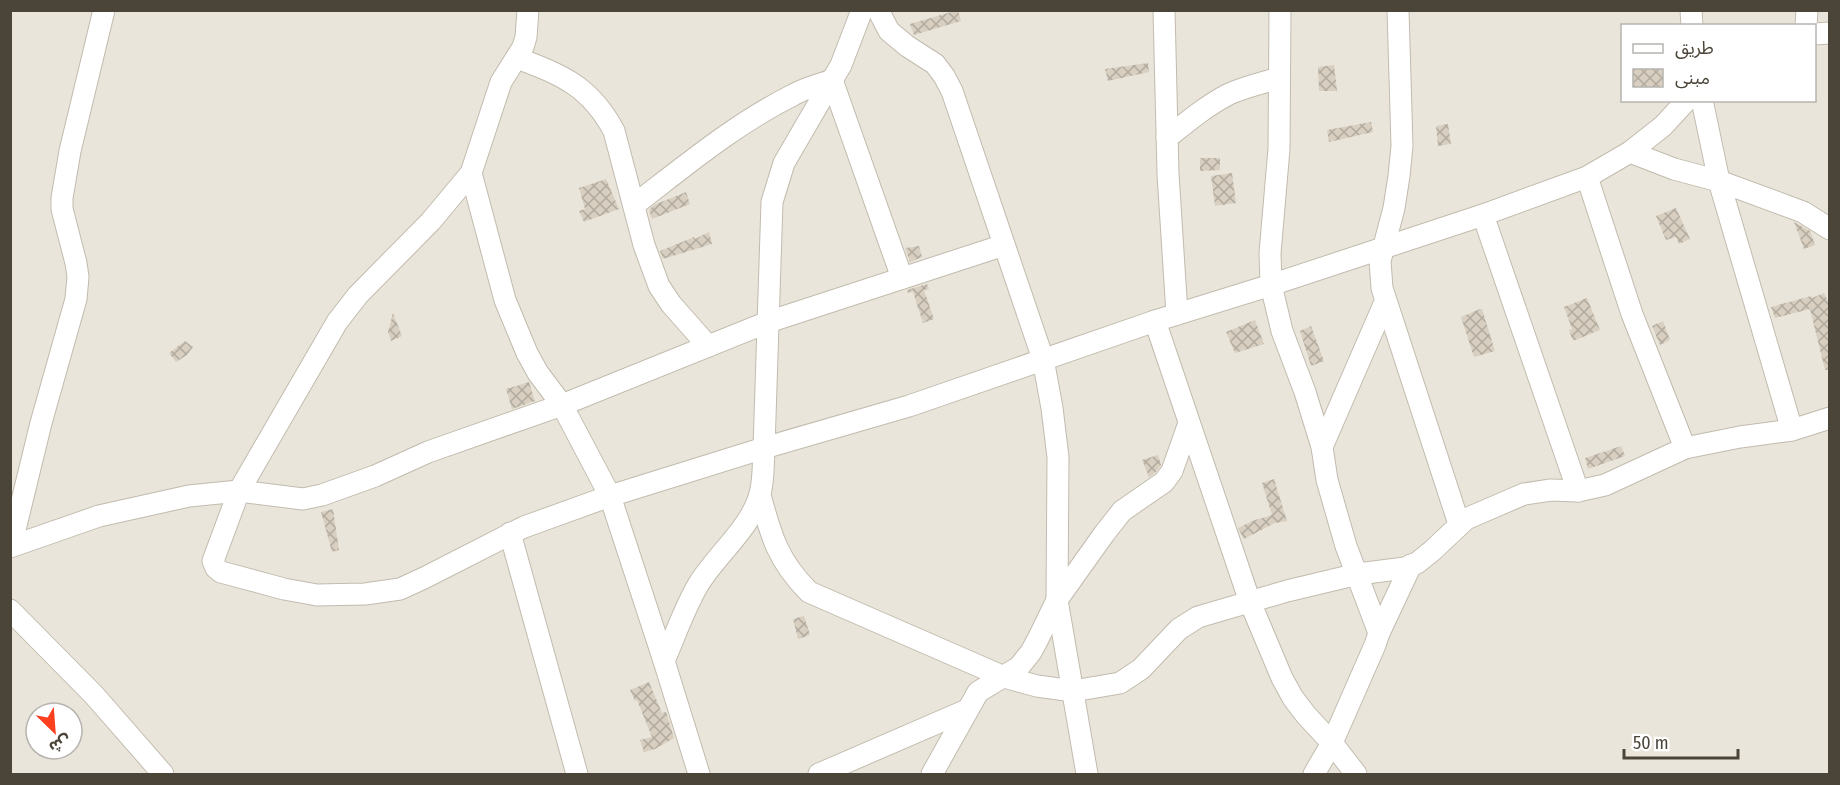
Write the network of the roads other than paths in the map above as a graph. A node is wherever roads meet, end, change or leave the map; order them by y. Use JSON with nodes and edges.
{"nodes":[{"id":1,"x":104,"y":10,"type":"edge"},
{"id":2,"x":528,"y":10,"type":"edge"},
{"id":3,"x":862,"y":10,"type":"edge"},
{"id":4,"x":878,"y":10,"type":"edge"},
{"id":5,"x":1164,"y":10,"type":"edge"},
{"id":6,"x":1280,"y":10,"type":"edge"},
{"id":7,"x":1398,"y":10,"type":"edge"},
{"id":8,"x":517,"y":57,"type":"junction"},
{"id":9,"x":1279,"y":78,"type":"junction"},
{"id":10,"x":832,"y":80,"type":"junction"},
{"id":11,"x":1685,"y":102,"type":"edge"},
{"id":12,"x":1702,"y":102,"type":"edge"},
{"id":13,"x":1167,"y":138,"type":"junction"},
{"id":14,"x":1630,"y":152,"type":"junction"},
{"id":15,"x":471,"y":173,"type":"junction"},
{"id":16,"x":1587,"y":177,"type":"junction"},
{"id":17,"x":1719,"y":181,"type":"junction"},
{"id":18,"x":634,"y":205,"type":"junction"},
{"id":19,"x":1483,"y":215,"type":"junction"},
{"id":20,"x":1830,"y":229,"type":"edge"},
{"id":21,"x":1005,"y":245,"type":"junction"},
{"id":22,"x":1383,"y":248,"type":"junction"},
{"id":23,"x":902,"y":278,"type":"junction"},
{"id":24,"x":1271,"y":285,"type":"junction"},
{"id":25,"x":1385,"y":302,"type":"junction"},
{"id":26,"x":1177,"y":314,"type":"junction"},
{"id":27,"x":1155,"y":321,"type":"junction"},
{"id":28,"x":768,"y":322,"type":"junction"},
{"id":29,"x":708,"y":346,"type":"junction"},
{"id":30,"x":1043,"y":359,"type":"junction"},
{"id":31,"x":562,"y":405,"type":"junction"},
{"id":32,"x":1830,"y":418,"type":"edge"},
{"id":33,"x":1189,"y":423,"type":"junction"},
{"id":34,"x":1792,"y":430,"type":"junction"},
{"id":35,"x":1322,"y":447,"type":"junction"},
{"id":36,"x":764,"y":448,"type":"junction"},
{"id":37,"x":1684,"y":448,"type":"junction"},
{"id":38,"x":239,"y":491,"type":"junction"},
{"id":39,"x":1578,"y":491,"type":"junction"},
{"id":40,"x":760,"y":495,"type":"junction"},
{"id":41,"x":609,"y":496,"type":"junction"},
{"id":42,"x":1459,"y":524,"type":"junction"},
{"id":43,"x":510,"y":533,"type":"junction"},
{"id":44,"x":11,"y":547,"type":"edge"},
{"id":45,"x":1412,"y":565,"type":"junction"},
{"id":46,"x":1358,"y":574,"type":"junction"},
{"id":47,"x":1057,"y":600,"type":"junction"},
{"id":48,"x":1250,"y":602,"type":"junction"},
{"id":49,"x":10,"y":610,"type":"edge"},
{"id":50,"x":1379,"y":633,"type":"junction"},
{"id":51,"x":664,"y":661,"type":"junction"},
{"id":52,"x":1004,"y":677,"type":"junction"},
{"id":53,"x":1073,"y":691,"type":"junction"},
{"id":54,"x":967,"y":710,"type":"junction"},
{"id":55,"x":1332,"y":743,"type":"junction"},
{"id":56,"x":163,"y":774,"type":"edge"},
{"id":57,"x":577,"y":774,"type":"edge"},
{"id":58,"x":699,"y":774,"type":"edge"},
{"id":59,"x":819,"y":774,"type":"edge"},
{"id":60,"x":932,"y":774,"type":"edge"},
{"id":61,"x":1087,"y":774,"type":"edge"},
{"id":62,"x":1314,"y":774,"type":"edge"},
{"id":63,"x":1356,"y":774,"type":"edge"}],
"edges":[{"from":1,"to":44,"type":"street"},
{"from":2,"to":8,"type":"street"},
{"from":3,"to":10,"type":"street"},
{"from":4,"to":21,"type":"street"},
{"from":5,"to":13,"type":"street"},
{"from":6,"to":9,"type":"street"},
{"from":7,"to":22,"type":"street"},
{"from":8,"to":15,"type":"street"},
{"from":8,"to":18,"type":"street"},
{"from":9,"to":13,"type":"street"},
{"from":9,"to":24,"type":"street"},
{"from":10,"to":18,"type":"street"},
{"from":10,"to":23,"type":"street"},
{"from":10,"to":28,"type":"street"},
{"from":11,"to":14,"type":"street"},
{"from":12,"to":17,"type":"street"},
{"from":13,"to":26,"type":"street"},
{"from":14,"to":16,"type":"street"},
{"from":14,"to":17,"type":"street"},
{"from":15,"to":31,"type":"street"},
{"from":15,"to":38,"type":"street"},
{"from":16,"to":19,"type":"street"},
{"from":16,"to":37,"type":"street"},
{"from":17,"to":20,"type":"street"},
{"from":17,"to":34,"type":"street"},
{"from":18,"to":29,"type":"street"},
{"from":19,"to":22,"type":"street"},
{"from":19,"to":39,"type":"street"},
{"from":21,"to":23,"type":"street"},
{"from":21,"to":30,"type":"street"},
{"from":22,"to":24,"type":"street"},
{"from":22,"to":25,"type":"street"},
{"from":23,"to":28,"type":"street"},
{"from":24,"to":26,"type":"street"},
{"from":24,"to":35,"type":"street"},
{"from":25,"to":35,"type":"street"},
{"from":25,"to":42,"type":"street"},
{"from":26,"to":27,"type":"street"},
{"from":27,"to":30,"type":"street"},
{"from":27,"to":33,"type":"street"},
{"from":28,"to":29,"type":"street"},
{"from":28,"to":36,"type":"street"},
{"from":29,"to":31,"type":"street"},
{"from":30,"to":36,"type":"street"},
{"from":30,"to":47,"type":"street"},
{"from":31,"to":38,"type":"street"},
{"from":31,"to":41,"type":"street"},
{"from":32,"to":34,"type":"street"},
{"from":33,"to":47,"type":"street"},
{"from":33,"to":48,"type":"street"},
{"from":34,"to":37,"type":"street"},
{"from":35,"to":46,"type":"street"},
{"from":36,"to":40,"type":"street"},
{"from":36,"to":41,"type":"street"},
{"from":37,"to":39,"type":"street"},
{"from":38,"to":43,"type":"street"},
{"from":38,"to":44,"type":"street"},
{"from":39,"to":42,"type":"street"},
{"from":40,"to":51,"type":"street"},
{"from":40,"to":52,"type":"street"},
{"from":41,"to":43,"type":"street"},
{"from":41,"to":51,"type":"street"},
{"from":42,"to":45,"type":"street"},
{"from":43,"to":57,"type":"street"},
{"from":45,"to":46,"type":"street"},
{"from":45,"to":50,"type":"street"},
{"from":46,"to":48,"type":"street"},
{"from":46,"to":50,"type":"street"},
{"from":47,"to":52,"type":"street"},
{"from":47,"to":53,"type":"street"},
{"from":48,"to":53,"type":"street"},
{"from":48,"to":55,"type":"street"},
{"from":49,"to":56,"type":"street"},
{"from":50,"to":55,"type":"street"},
{"from":51,"to":58,"type":"street"},
{"from":52,"to":53,"type":"street"},
{"from":52,"to":54,"type":"street"},
{"from":53,"to":61,"type":"street"},
{"from":54,"to":59,"type":"street"},
{"from":54,"to":60,"type":"street"},
{"from":55,"to":62,"type":"street"},
{"from":55,"to":63,"type":"street"}]}
